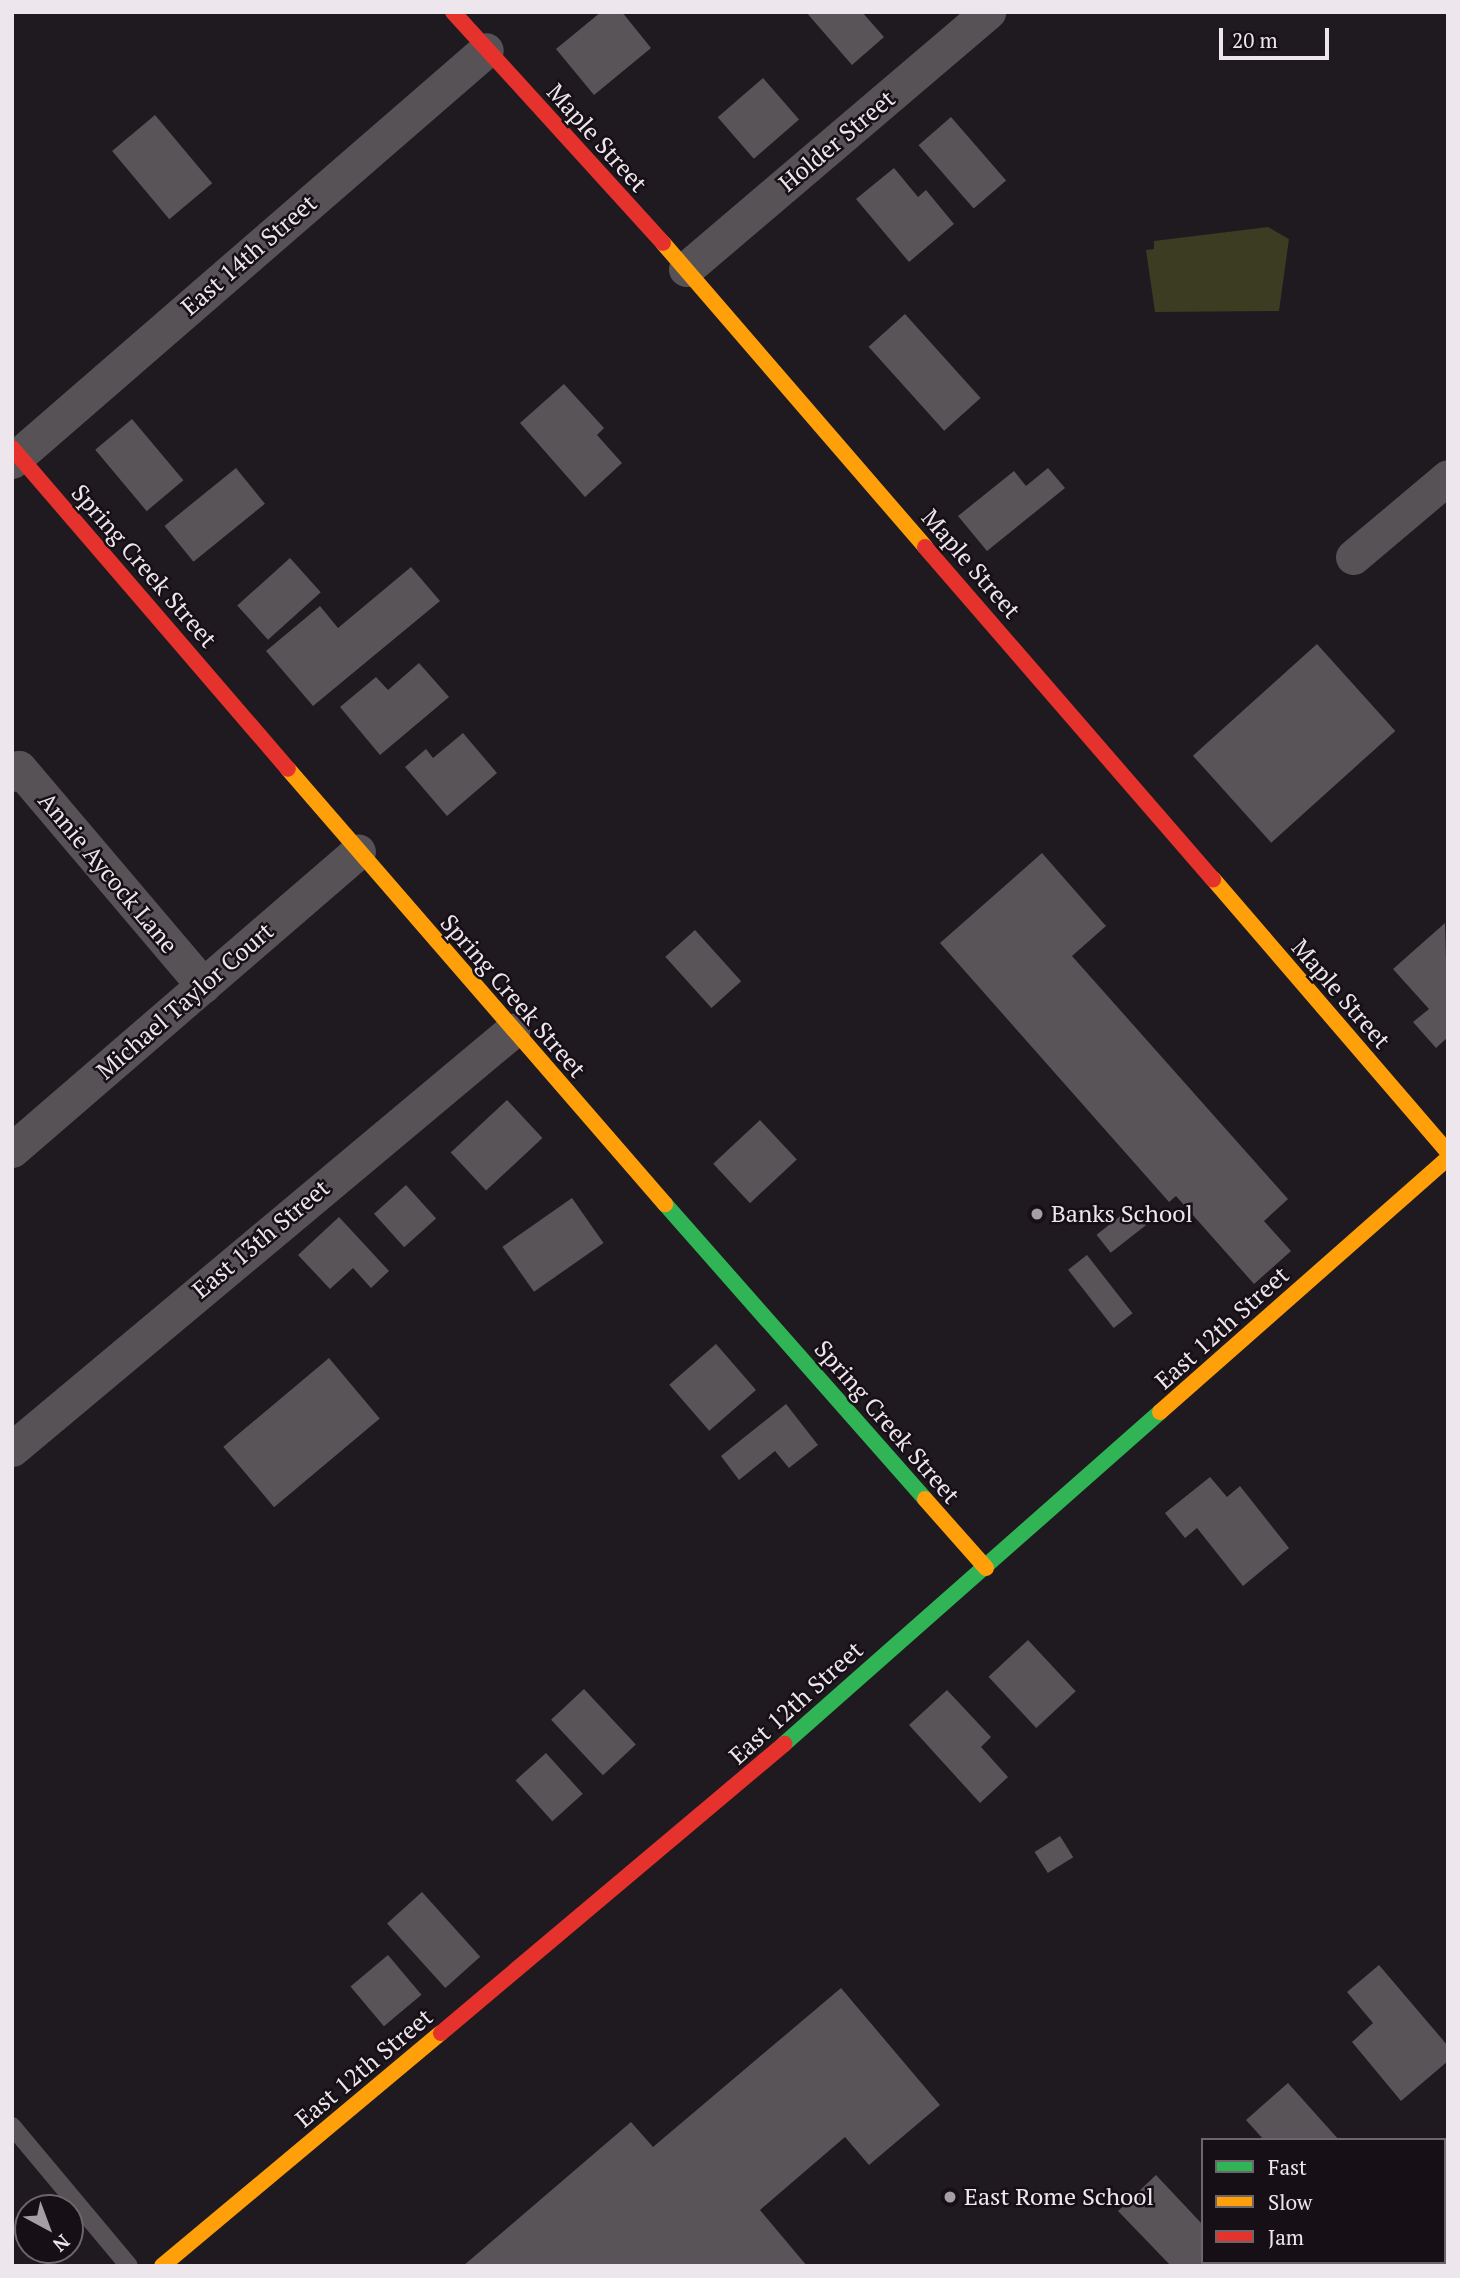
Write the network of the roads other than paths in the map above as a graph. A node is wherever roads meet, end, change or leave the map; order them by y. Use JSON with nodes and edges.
{"nodes":[{"id":1,"x":453,"y":12,"type":"edge"},
{"id":2,"x":988,"y":12,"type":"edge"},
{"id":3,"x":486,"y":50,"type":"junction"},
{"id":4,"x":686,"y":269,"type":"junction"},
{"id":5,"x":14,"y":455,"type":"edge"},
{"id":6,"x":1448,"y":477,"type":"edge"},
{"id":7,"x":1353,"y":557,"type":"dead end"},
{"id":8,"x":12,"y":774,"type":"edge"},
{"id":9,"x":358,"y":851,"type":"junction"},
{"id":10,"x":203,"y":985,"type":"junction"},
{"id":11,"x":512,"y":1031,"type":"junction"},
{"id":12,"x":12,"y":1150,"type":"edge"},
{"id":13,"x":1448,"y":1152,"type":"edge"},
{"id":14,"x":1448,"y":1158,"type":"edge"},
{"id":15,"x":12,"y":1449,"type":"edge"},
{"id":16,"x":986,"y":1568,"type":"junction"},
{"id":17,"x":12,"y":2126,"type":"edge"},
{"id":18,"x":130,"y":2266,"type":"edge"},
{"id":19,"x":162,"y":2266,"type":"edge"}],
"edges":[{"from":1,"to":3,"type":"main road","name":"Maple Street"},
{"from":2,"to":4,"type":"street","name":"Holder Street"},
{"from":3,"to":4,"type":"main road","name":"Maple Street"},
{"from":3,"to":5,"type":"street","name":"East 14th Street"},
{"from":4,"to":13,"type":"main road","name":"Maple Street"},
{"from":5,"to":9,"type":"main road","name":"Spring Creek Street"},
{"from":6,"to":7,"type":"street"},
{"from":8,"to":10,"type":"street","name":"Annie Aycock Lane"},
{"from":9,"to":10,"type":"street","name":"Michael Taylor Court"},
{"from":9,"to":11,"type":"main road","name":"Spring Creek Street"},
{"from":10,"to":12,"type":"street","name":"Michael Taylor Court"},
{"from":11,"to":15,"type":"street","name":"East 13th Street"},
{"from":11,"to":16,"type":"main road","name":"Spring Creek Street"},
{"from":14,"to":16,"type":"main road","name":"East 12th Street"},
{"from":16,"to":19,"type":"main road","name":"East 12th Street"},
{"from":17,"to":18,"type":"lane"}]}
